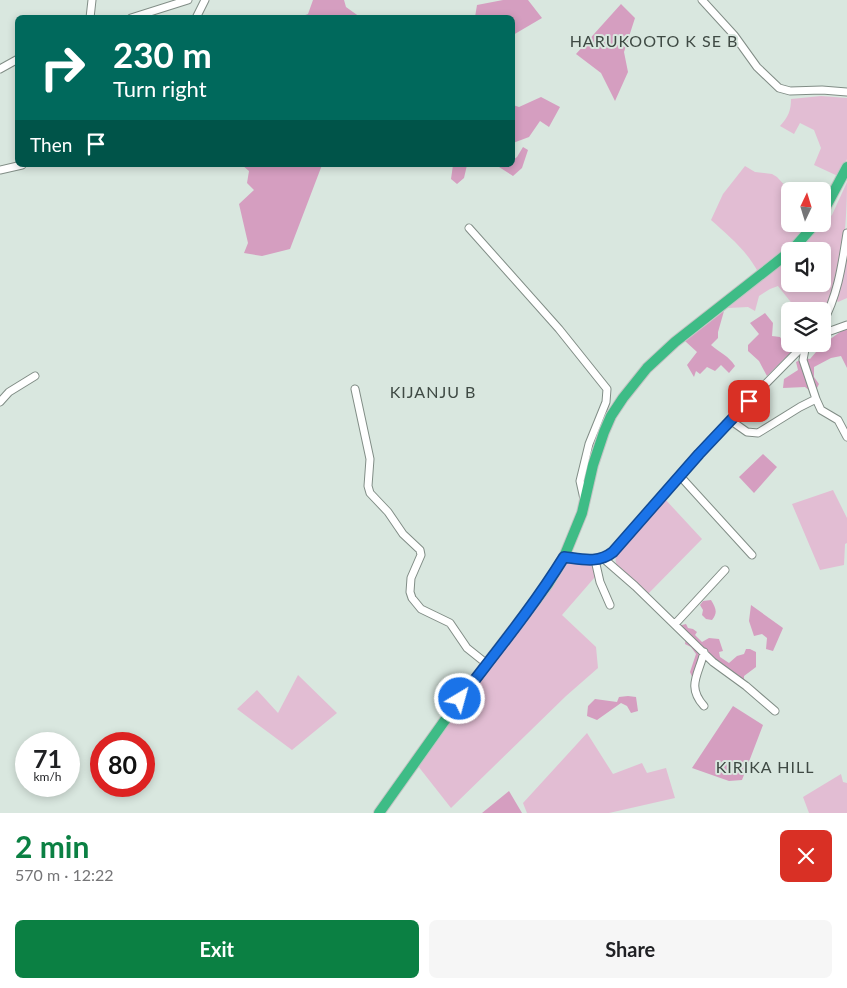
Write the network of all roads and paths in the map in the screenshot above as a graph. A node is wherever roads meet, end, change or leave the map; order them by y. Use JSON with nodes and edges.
{"nodes":[{"id":1,"x":92,"y":0,"type":"edge"},
{"id":2,"x":188,"y":0,"type":"edge"},
{"id":3,"x":205,"y":0,"type":"edge"},
{"id":4,"x":702,"y":0,"type":"edge"},
{"id":5,"x":90,"y":15,"type":"edge"},
{"id":6,"x":140,"y":15,"type":"edge"},
{"id":7,"x":198,"y":15,"type":"edge"},
{"id":8,"x":15,"y":61,"type":"edge"},
{"id":9,"x":0,"y":69,"type":"edge"},
{"id":10,"x":847,"y":92,"type":"edge"},
{"id":11,"x":15,"y":167,"type":"edge"},
{"id":12,"x":0,"y":170,"type":"edge"},
{"id":13,"x":846,"y":171,"type":"edge"},
{"id":14,"x":831,"y":198,"type":"edge"},
{"id":15,"x":469,"y":228,"type":"dead end"},
{"id":16,"x":808,"y":232,"type":"edge"},
{"id":17,"x":847,"y":233,"type":"edge"},
{"id":18,"x":831,"y":308,"type":"edge"},
{"id":19,"x":847,"y":325,"type":"edge"},
{"id":20,"x":831,"y":331,"type":"edge"},
{"id":21,"x":798,"y":352,"type":"edge"},
{"id":22,"x":804,"y":352,"type":"edge"},
{"id":23,"x":793,"y":357,"type":"junction"},
{"id":24,"x":803,"y":360,"type":"junction"},
{"id":25,"x":35,"y":376,"type":"dead end"},
{"id":26,"x":355,"y":389,"type":"dead end"},
{"id":27,"x":816,"y":400,"type":"junction"},
{"id":28,"x":0,"y":402,"type":"edge"},
{"id":29,"x":730,"y":420,"type":"junction"},
{"id":30,"x":847,"y":438,"type":"edge"},
{"id":31,"x":680,"y":476,"type":"junction"},
{"id":32,"x":585,"y":501,"type":"junction"},
{"id":33,"x":752,"y":555,"type":"dead end"},
{"id":34,"x":564,"y":557,"type":"junction"},
{"id":35,"x":604,"y":559,"type":"junction"},
{"id":36,"x":595,"y":560,"type":"junction"},
{"id":37,"x":724,"y":570,"type":"dead end"},
{"id":38,"x":610,"y":605,"type":"dead end"},
{"id":39,"x":675,"y":624,"type":"junction"},
{"id":40,"x":704,"y":652,"type":"junction"},
{"id":41,"x":487,"y":664,"type":"junction"},
{"id":42,"x":704,"y":706,"type":"dead end"},
{"id":43,"x":775,"y":711,"type":"dead end"},
{"id":44,"x":379,"y":813,"type":"edge"}],
"edges":[{"from":1,"to":5,"type":"street"},
{"from":2,"to":6,"type":"street"},
{"from":3,"to":7,"type":"street"},
{"from":4,"to":10,"type":"street"},
{"from":8,"to":9,"type":"street"},
{"from":11,"to":12,"type":"street"},
{"from":13,"to":14,"type":"highway"},
{"from":15,"to":32,"type":"street"},
{"from":16,"to":32,"type":"highway"},
{"from":17,"to":18,"type":"street"},
{"from":19,"to":20,"type":"street"},
{"from":21,"to":23,"type":"street"},
{"from":22,"to":24,"type":"street"},
{"from":23,"to":24,"type":"street"},
{"from":23,"to":29,"type":"street"},
{"from":24,"to":27,"type":"street"},
{"from":25,"to":28,"type":"street"},
{"from":26,"to":41,"type":"street"},
{"from":27,"to":29,"type":"street"},
{"from":27,"to":30,"type":"street"},
{"from":29,"to":31,"type":"street"},
{"from":31,"to":33,"type":"street"},
{"from":31,"to":35,"type":"street"},
{"from":32,"to":34,"type":"highway"},
{"from":34,"to":36,"type":"street"},
{"from":34,"to":41,"type":"highway"},
{"from":35,"to":36,"type":"street"},
{"from":35,"to":39,"type":"street"},
{"from":36,"to":38,"type":"street"},
{"from":37,"to":39,"type":"street"},
{"from":39,"to":40,"type":"street"},
{"from":40,"to":42,"type":"street"},
{"from":40,"to":43,"type":"street"},
{"from":41,"to":44,"type":"highway"}]}
